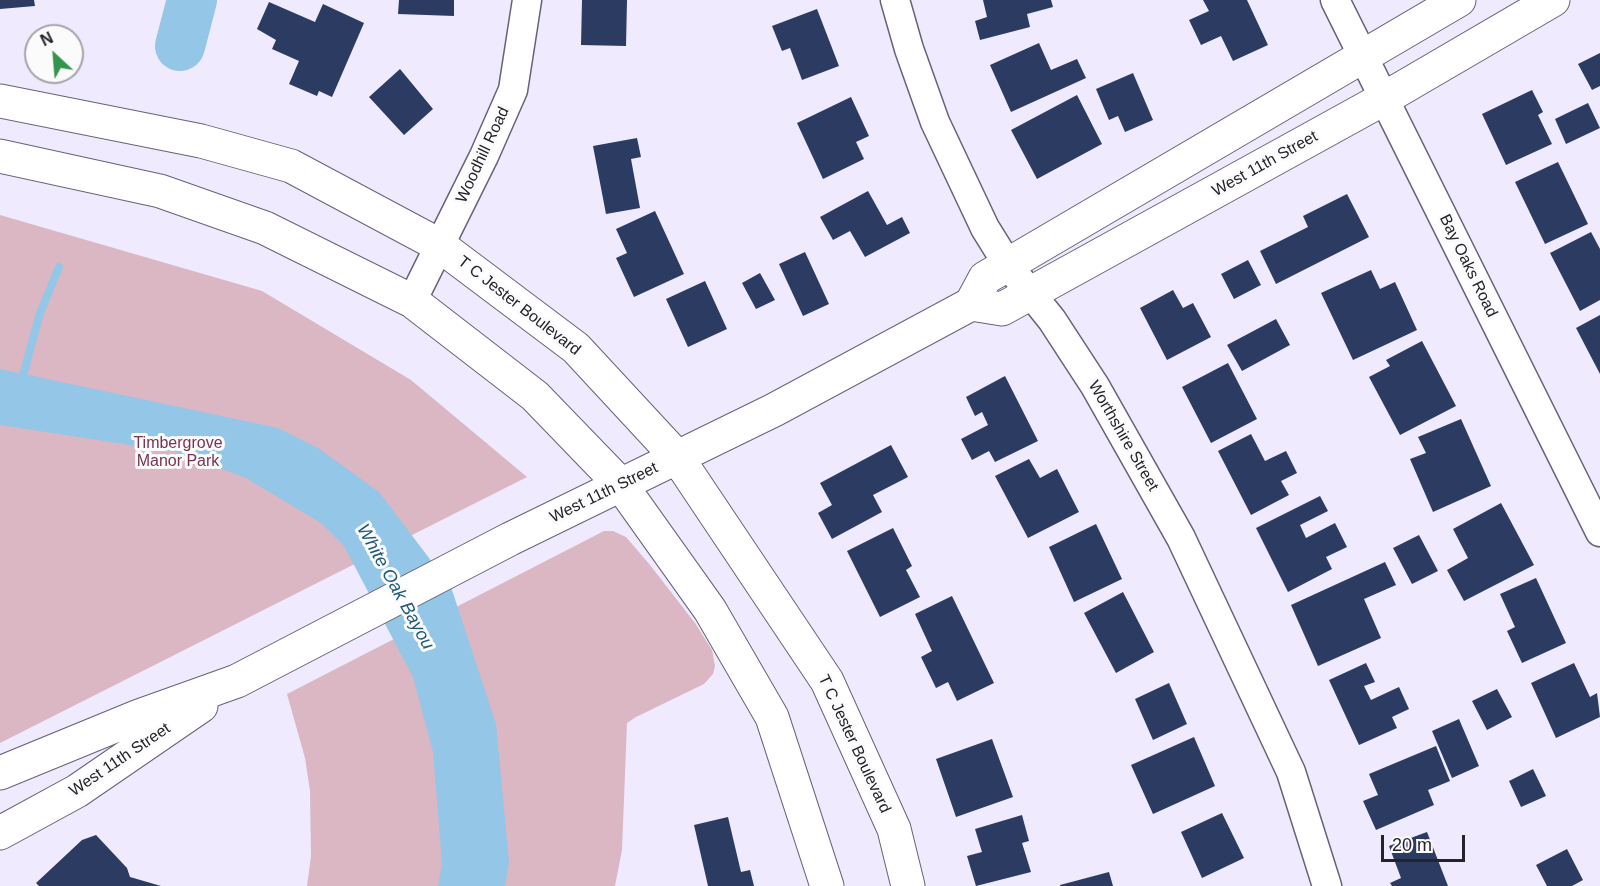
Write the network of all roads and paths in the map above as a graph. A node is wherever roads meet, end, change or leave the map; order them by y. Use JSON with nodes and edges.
{"nodes":[{"id":1,"x":527,"y":0,"type":"edge"},
{"id":2,"x":896,"y":0,"type":"edge"},
{"id":3,"x":1335,"y":0,"type":"edge"},
{"id":4,"x":1459,"y":0,"type":"edge"},
{"id":5,"x":1553,"y":0,"type":"edge"},
{"id":6,"x":1362,"y":57,"type":"junction"},
{"id":7,"x":1385,"y":98,"type":"junction"},
{"id":8,"x":0,"y":101,"type":"edge"},
{"id":9,"x":0,"y":156,"type":"edge"},
{"id":10,"x":439,"y":245,"type":"junction"},
{"id":11,"x":1008,"y":265,"type":"junction"},
{"id":12,"x":1033,"y":293,"type":"junction"},
{"id":13,"x":412,"y":301,"type":"junction"},
{"id":14,"x":971,"y":304,"type":"junction"},
{"id":15,"x":677,"y":457,"type":"junction"},
{"id":16,"x":621,"y":485,"type":"junction"},
{"id":17,"x":1600,"y":532,"type":"edge"},
{"id":18,"x":237,"y":681,"type":"junction"},
{"id":19,"x":0,"y":773,"type":"edge"},
{"id":20,"x":0,"y":833,"type":"edge"},
{"id":21,"x":827,"y":886,"type":"edge"},
{"id":22,"x":908,"y":886,"type":"edge"},
{"id":23,"x":1327,"y":886,"type":"edge"}],
"edges":[{"from":1,"to":10,"type":"street","name":"Woodhill Road"},
{"from":2,"to":11,"type":"street","name":"Worthshire Street"},
{"from":3,"to":6,"type":"street","name":"Bay Oaks Road"},
{"from":4,"to":6,"type":"main road"},
{"from":5,"to":7,"type":"main road","name":"West 11th Street"},
{"from":6,"to":7,"type":"street","name":"Bay Oaks Road"},
{"from":6,"to":11,"type":"main road"},
{"from":7,"to":12,"type":"main road","name":"West 11th Street"},
{"from":7,"to":17,"type":"street","name":"Bay Oaks Road"},
{"from":8,"to":10,"type":"main road","name":"T C Jester Boulevard"},
{"from":9,"to":13,"type":"main road"},
{"from":10,"to":13,"type":"street","name":"Woodhill Road"},
{"from":10,"to":15,"type":"main road","name":"T C Jester Boulevard"},
{"from":11,"to":12,"type":"street","name":"Worthshire Street"},
{"from":11,"to":14,"type":"main road"},
{"from":12,"to":14,"type":"main road","name":"West 11th Street"},
{"from":12,"to":23,"type":"street","name":"Worthshire Street"},
{"from":13,"to":16,"type":"main road"},
{"from":14,"to":15,"type":"main road","name":"West 11th Street"},
{"from":15,"to":16,"type":"main road","name":"West 11th Street"},
{"from":15,"to":22,"type":"main road","name":"T C Jester Boulevard"},
{"from":16,"to":18,"type":"main road","name":"West 11th Street"},
{"from":16,"to":21,"type":"main road"},
{"from":18,"to":19,"type":"main road","name":"West 11th Street"},
{"from":18,"to":20,"type":"main road","name":"West 11th Street"}]}
